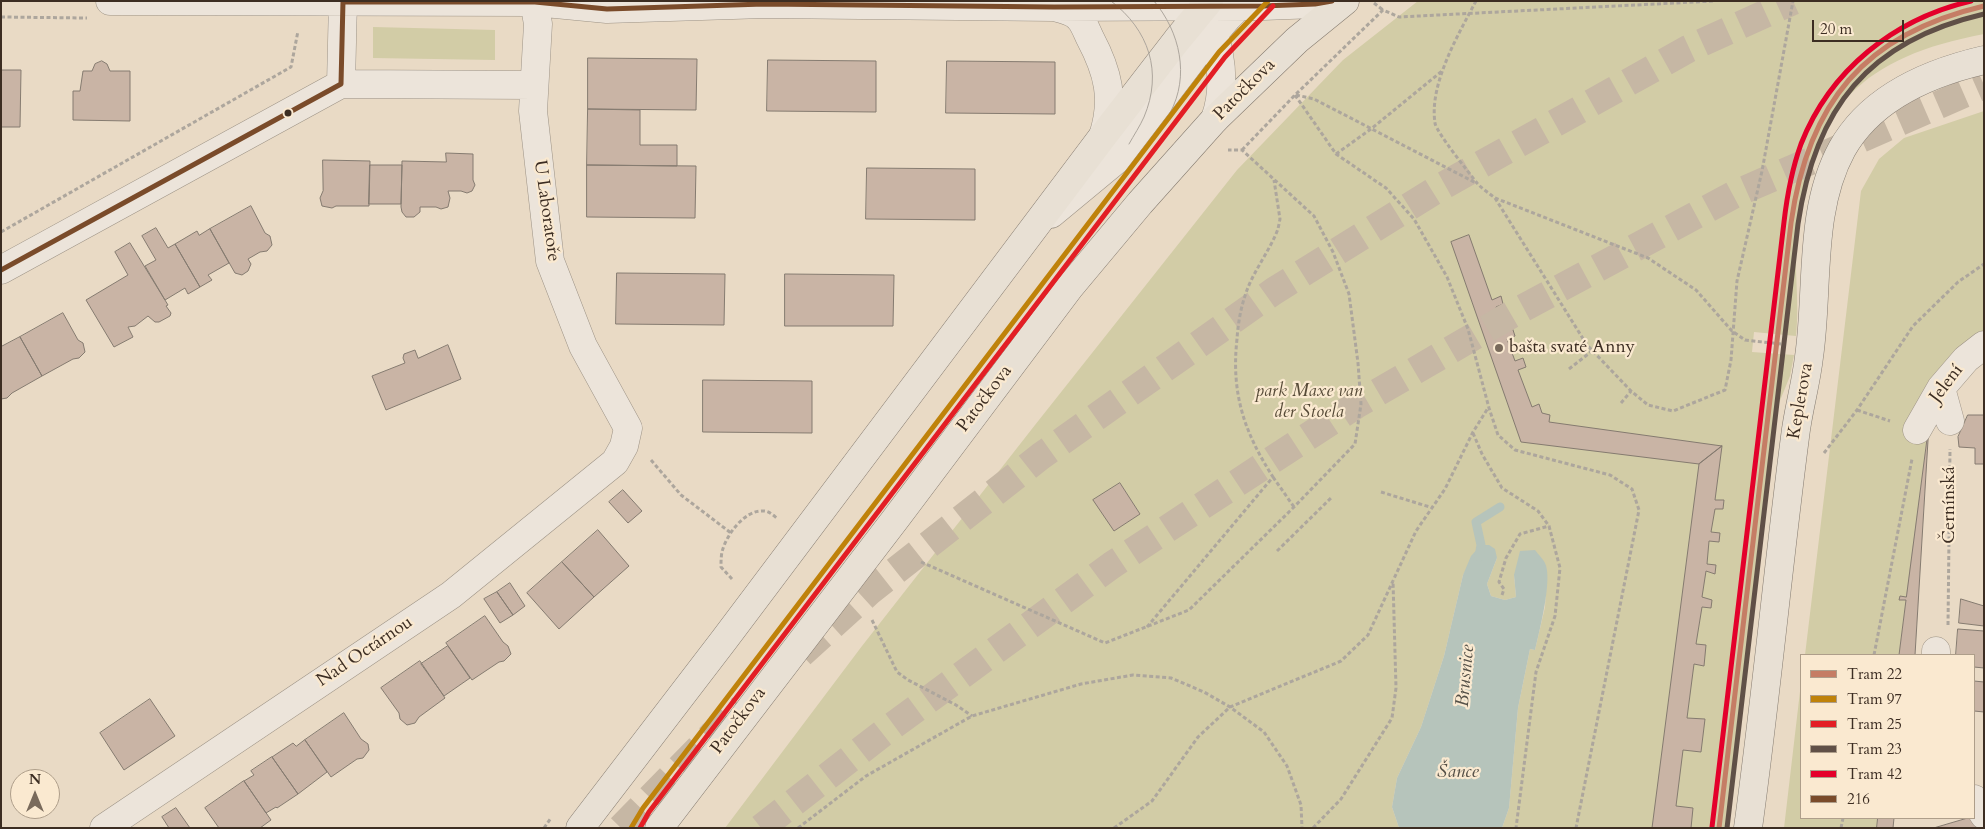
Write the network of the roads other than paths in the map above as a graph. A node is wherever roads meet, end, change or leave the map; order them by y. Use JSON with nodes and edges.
{"nodes":[{"id":1,"x":110,"y":1,"type":"edge"},
{"id":2,"x":1334,"y":1,"type":"edge"},
{"id":3,"x":1345,"y":1,"type":"edge"},
{"id":4,"x":343,"y":2,"type":"edge"},
{"id":5,"x":534,"y":2,"type":"edge"},
{"id":6,"x":1206,"y":3,"type":"edge"},
{"id":7,"x":1242,"y":4,"type":"edge"},
{"id":8,"x":1054,"y":7,"type":"junction"},
{"id":9,"x":1214,"y":32,"type":"junction"},
{"id":10,"x":1984,"y":60,"type":"edge"},
{"id":11,"x":341,"y":84,"type":"junction"},
{"id":12,"x":534,"y":85,"type":"junction"},
{"id":13,"x":1215,"y":119,"type":"junction"},
{"id":14,"x":1103,"y":136,"type":"junction"},
{"id":15,"x":1035,"y":227,"type":"junction"},
{"id":16,"x":1,"y":270,"type":"edge"},
{"id":17,"x":1984,"y":345,"type":"edge"},
{"id":18,"x":1941,"y":388,"type":"junction"},
{"id":19,"x":1950,"y":421,"type":"road end"},
{"id":20,"x":1917,"y":430,"type":"road end"},
{"id":21,"x":620,"y":454,"type":"joint"},
{"id":22,"x":104,"y":828,"type":"edge"},
{"id":23,"x":580,"y":828,"type":"edge"},
{"id":24,"x":659,"y":828,"type":"edge"},
{"id":25,"x":1748,"y":828,"type":"edge"}],
"edges":[{"from":1,"to":4,"type":"street"},
{"from":2,"to":7,"type":"street"},
{"from":3,"to":13,"type":"main road","name":"Patočkova"},
{"from":4,"to":5,"type":"street"},
{"from":4,"to":11,"type":"street"},
{"from":5,"to":8,"type":"street"},
{"from":5,"to":12,"type":"street","name":"U Laboratoře"},
{"from":6,"to":7,"type":"street"},
{"from":6,"to":8,"type":"street"},
{"from":6,"to":9,"type":"street"},
{"from":6,"to":14,"type":"main road"},
{"from":7,"to":9,"type":"street"},
{"from":8,"to":14,"type":"street"},
{"from":9,"to":13,"type":"street"},
{"from":9,"to":15,"type":"street"},
{"from":10,"to":25,"type":"main road","name":"Keplerova"},
{"from":11,"to":12,"type":"street"},
{"from":11,"to":16,"type":"street"},
{"from":12,"to":21,"type":"street","name":"U Laboratoře"},
{"from":13,"to":24,"type":"main road","name":"Patočkova"},
{"from":14,"to":15,"type":"main road"},
{"from":15,"to":23,"type":"main road"},
{"from":17,"to":18,"type":"street","name":"Jelení"},
{"from":18,"to":19,"type":"street"},
{"from":18,"to":20,"type":"street","name":"Jelení"},
{"from":21,"to":22,"type":"street","name":"Nad Octárnou"}]}
